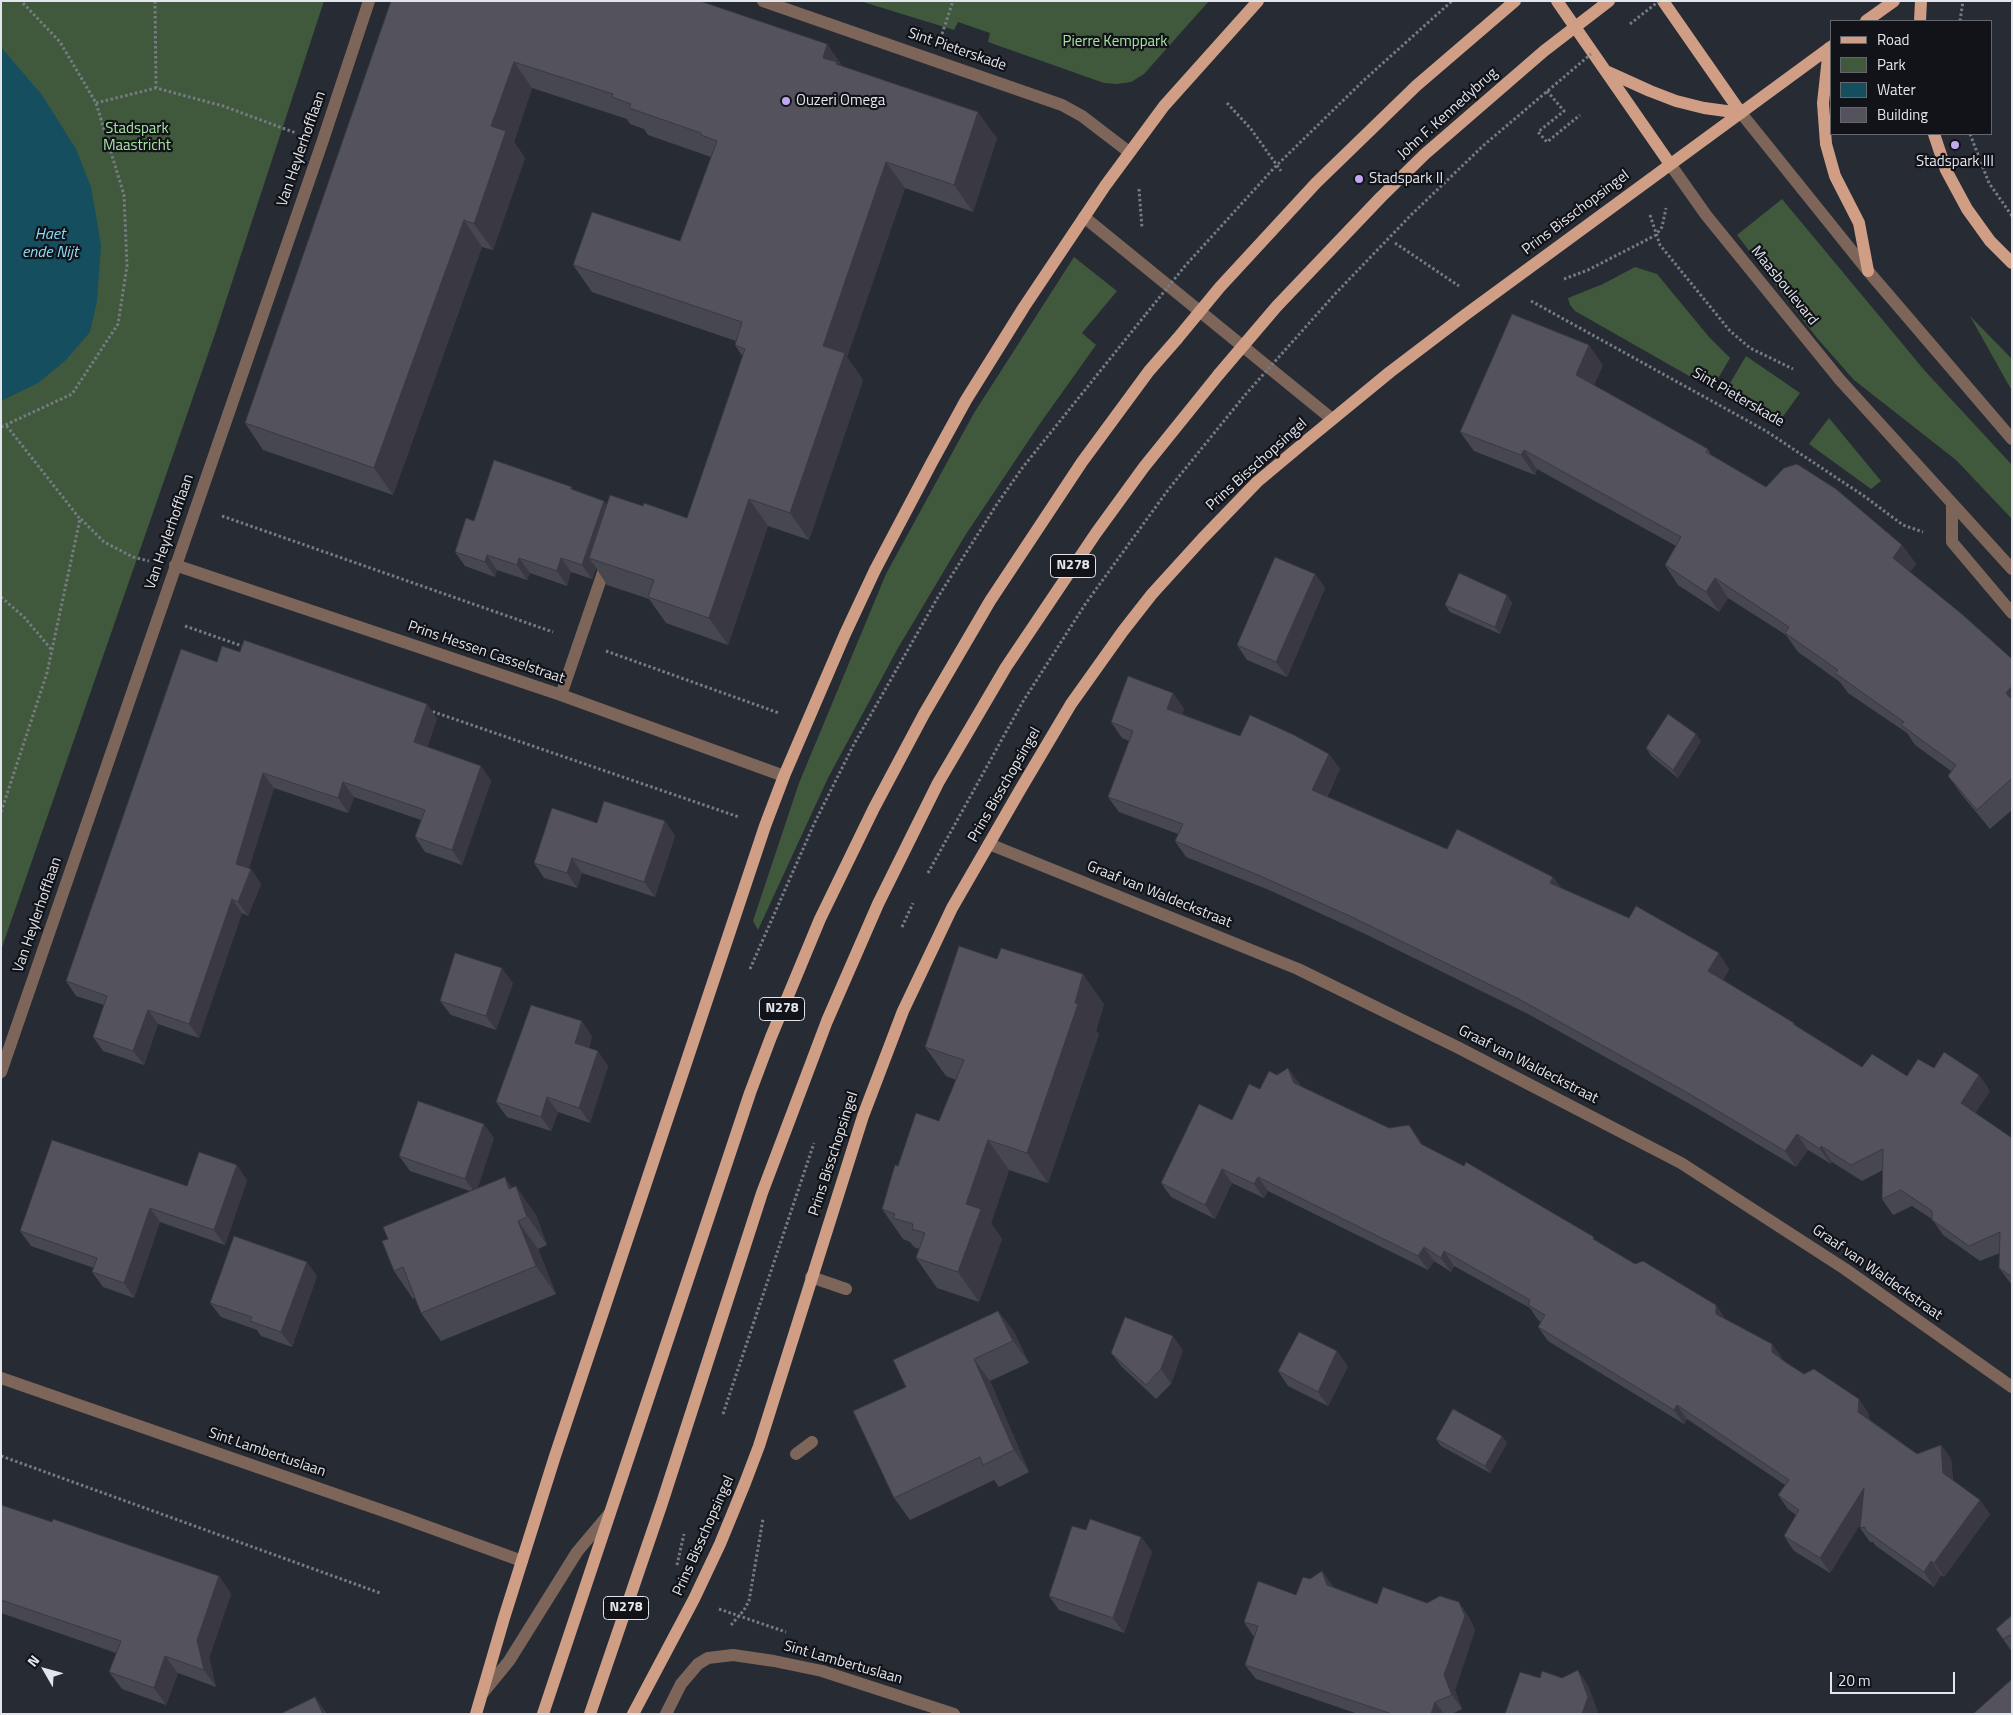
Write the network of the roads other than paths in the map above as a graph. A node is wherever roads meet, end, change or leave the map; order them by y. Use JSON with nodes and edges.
{"nodes":[{"id":1,"x":369,"y":1,"type":"edge"},
{"id":2,"x":763,"y":1,"type":"edge"},
{"id":3,"x":1258,"y":1,"type":"edge"},
{"id":4,"x":1515,"y":1,"type":"edge"},
{"id":5,"x":1557,"y":1,"type":"edge"},
{"id":6,"x":1609,"y":1,"type":"edge"},
{"id":7,"x":1661,"y":1,"type":"edge"},
{"id":8,"x":1894,"y":1,"type":"edge"},
{"id":9,"x":1921,"y":1,"type":"edge"},
{"id":10,"x":1867,"y":20,"type":"edge"},
{"id":11,"x":1920,"y":20,"type":"edge"},
{"id":12,"x":1830,"y":48,"type":"edge"},
{"id":13,"x":1830,"y":54,"type":"edge"},
{"id":14,"x":1607,"y":72,"type":"junction"},
{"id":15,"x":1741,"y":113,"type":"junction"},
{"id":16,"x":1934,"y":135,"type":"edge"},
{"id":17,"x":1128,"y":152,"type":"junction"},
{"id":18,"x":1670,"y":164,"type":"junction"},
{"id":19,"x":1084,"y":217,"type":"junction"},
{"id":20,"x":2012,"y":263,"type":"edge"},
{"id":21,"x":1868,"y":271,"type":"junction"},
{"id":22,"x":1332,"y":419,"type":"junction"},
{"id":23,"x":2012,"y":439,"type":"edge"},
{"id":24,"x":1952,"y":504,"type":"junction"},
{"id":25,"x":611,"y":551,"type":"edge"},
{"id":26,"x":176,"y":565,"type":"junction"},
{"id":27,"x":2012,"y":568,"type":"edge"},
{"id":28,"x":2012,"y":613,"type":"edge"},
{"id":29,"x":561,"y":696,"type":"junction"},
{"id":30,"x":784,"y":776,"type":"junction"},
{"id":31,"x":990,"y":844,"type":"junction"},
{"id":32,"x":1,"y":1072,"type":"edge"},
{"id":33,"x":811,"y":1277,"type":"junction"},
{"id":34,"x":846,"y":1289,"type":"dead end"},
{"id":35,"x":1,"y":1378,"type":"edge"},
{"id":36,"x":2012,"y":1388,"type":"edge"},
{"id":37,"x":812,"y":1442,"type":"dead end"},
{"id":38,"x":796,"y":1454,"type":"dead end"},
{"id":39,"x":609,"y":1514,"type":"junction"},
{"id":40,"x":522,"y":1561,"type":"junction"},
{"id":41,"x":482,"y":1694,"type":"junction"},
{"id":42,"x":476,"y":1714,"type":"edge"},
{"id":43,"x":542,"y":1714,"type":"edge"},
{"id":44,"x":590,"y":1714,"type":"edge"},
{"id":45,"x":633,"y":1714,"type":"edge"},
{"id":46,"x":666,"y":1714,"type":"edge"},
{"id":47,"x":954,"y":1714,"type":"edge"}],
"edges":[{"from":1,"to":26,"type":"street","name":"Van Heylerhofflaan"},
{"from":2,"to":17,"type":"street","name":"Sint Pieterskade"},
{"from":3,"to":17,"type":"main road"},
{"from":4,"to":39,"type":"main road","number":"N278","bridge":true},
{"from":5,"to":14,"type":"main road","name":"Maasboulevard"},
{"from":6,"to":44,"type":"main road","name":"John F. Kennedybrug","number":"N278","bridge":true},
{"from":7,"to":15,"type":"main road"},
{"from":8,"to":10,"type":"main road"},
{"from":9,"to":11,"type":"main road"},
{"from":12,"to":15,"type":"main road","name":"Prins Bisschopsingel"},
{"from":13,"to":21,"type":"main road"},
{"from":14,"to":15,"type":"main road"},
{"from":14,"to":18,"type":"main road","name":"Maasboulevard"},
{"from":15,"to":18,"type":"main road","name":"Prins Bisschopsingel"},
{"from":15,"to":21,"type":"street"},
{"from":16,"to":20,"type":"main road"},
{"from":17,"to":19,"type":"main road"},
{"from":18,"to":22,"type":"main road","name":"Prins Bisschopsingel"},
{"from":18,"to":24,"type":"street","name":"Maasboulevard"},
{"from":19,"to":22,"type":"street"},
{"from":19,"to":30,"type":"main road"},
{"from":21,"to":23,"type":"street"},
{"from":22,"to":31,"type":"main road","name":"Prins Bisschopsingel"},
{"from":24,"to":27,"type":"street","name":"Maasboulevard"},
{"from":24,"to":28,"type":"street"},
{"from":25,"to":29,"type":"street"},
{"from":26,"to":29,"type":"street","name":"Prins Hessen Casselstraat"},
{"from":26,"to":32,"type":"street","name":"Van Heylerhofflaan"},
{"from":29,"to":30,"type":"street","name":"Prins Hessen Casselstraat"},
{"from":30,"to":40,"type":"main road"},
{"from":31,"to":33,"type":"main road","name":"Prins Bisschopsingel"},
{"from":31,"to":36,"type":"street","name":"Graaf van Waldeckstraat"},
{"from":33,"to":34,"type":"street"},
{"from":33,"to":45,"type":"main road","name":"Prins Bisschopsingel"},
{"from":35,"to":40,"type":"street","name":"Sint Lambertuslaan"},
{"from":37,"to":38,"type":"street"},
{"from":39,"to":41,"type":"street"},
{"from":39,"to":43,"type":"main road","number":"N278"},
{"from":40,"to":41,"type":"main road"},
{"from":41,"to":42,"type":"main road"},
{"from":46,"to":47,"type":"street","name":"Sint Lambertuslaan"}]}
